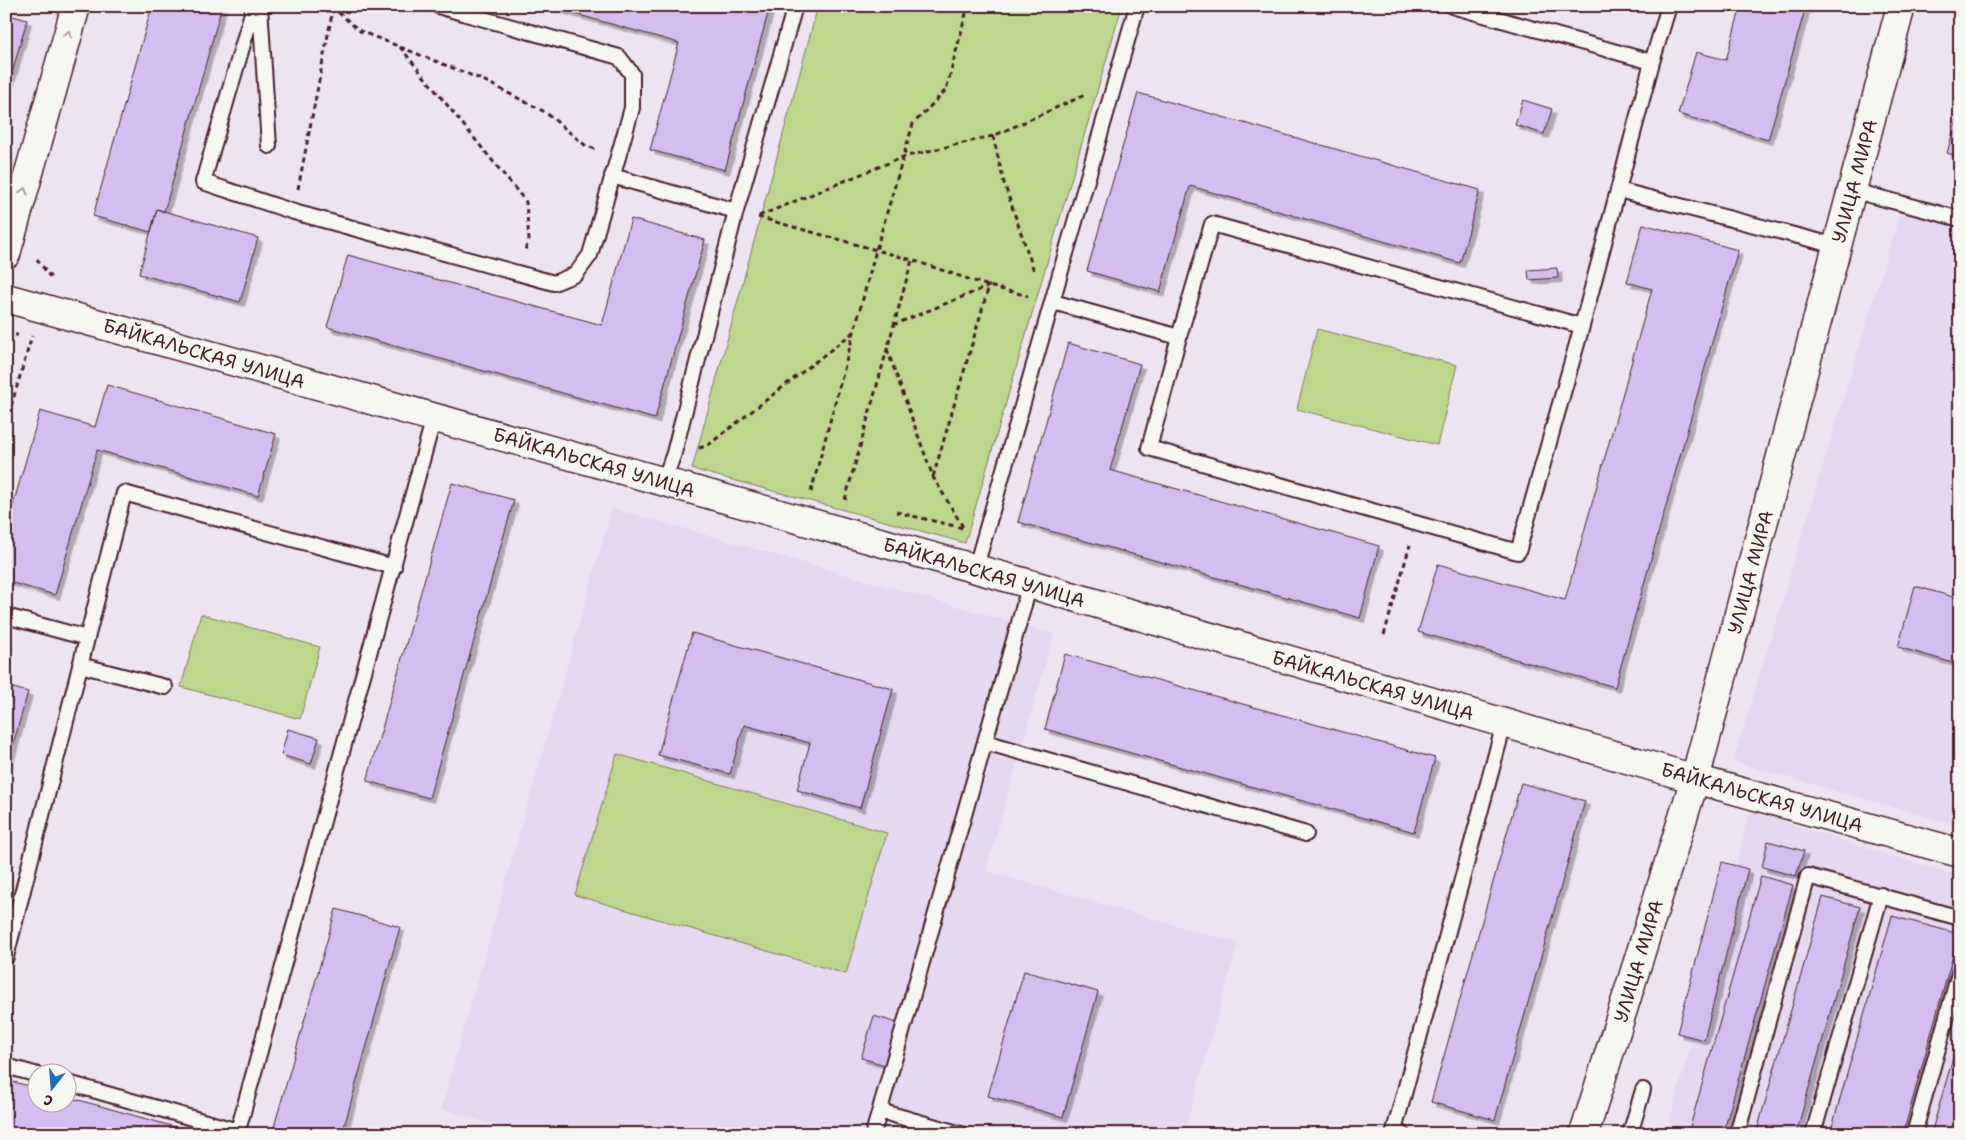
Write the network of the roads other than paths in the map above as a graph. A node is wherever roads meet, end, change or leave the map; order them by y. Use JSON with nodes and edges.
{"nodes":[{"id":1,"x":76,"y":6,"type":"edge"},
{"id":2,"x":254,"y":6,"type":"edge"},
{"id":3,"x":260,"y":6,"type":"edge"},
{"id":4,"x":438,"y":6,"type":"edge"},
{"id":5,"x":795,"y":6,"type":"edge"},
{"id":6,"x":1137,"y":6,"type":"edge"},
{"id":7,"x":1452,"y":6,"type":"edge"},
{"id":8,"x":1669,"y":6,"type":"edge"},
{"id":9,"x":1901,"y":6,"type":"edge"},
{"id":10,"x":1652,"y":62,"type":"junction"},
{"id":11,"x":269,"y":146,"type":"dead end"},
{"id":12,"x":612,"y":176,"type":"junction"},
{"id":13,"x":1618,"y":190,"type":"junction"},
{"id":14,"x":1851,"y":190,"type":"junction"},
{"id":15,"x":736,"y":211,"type":"junction"},
{"id":16,"x":1960,"y":219,"type":"edge"},
{"id":17,"x":1837,"y":246,"type":"junction"},
{"id":18,"x":6,"y":254,"type":"edge"},
{"id":19,"x":6,"y":298,"type":"edge"},
{"id":20,"x":1049,"y":301,"type":"junction"},
{"id":21,"x":1582,"y":326,"type":"junction"},
{"id":22,"x":1179,"y":337,"type":"junction"},
{"id":23,"x":434,"y":417,"type":"junction"},
{"id":24,"x":664,"y":481,"type":"junction"},
{"id":25,"x":394,"y":567,"type":"junction"},
{"id":26,"x":976,"y":570,"type":"junction"},
{"id":27,"x":1030,"y":584,"type":"junction"},
{"id":28,"x":6,"y":616,"type":"edge"},
{"id":29,"x":87,"y":638,"type":"junction"},
{"id":30,"x":80,"y":666,"type":"junction"},
{"id":31,"x":165,"y":687,"type":"dead end"},
{"id":32,"x":1504,"y":724,"type":"junction"},
{"id":33,"x":985,"y":742,"type":"junction"},
{"id":34,"x":1695,"y":779,"type":"junction"},
{"id":35,"x":1306,"y":834,"type":"dead end"},
{"id":36,"x":1960,"y":853,"type":"edge"},
{"id":37,"x":1881,"y":896,"type":"junction"},
{"id":38,"x":1960,"y":918,"type":"edge"},
{"id":39,"x":6,"y":957,"type":"edge"},
{"id":40,"x":1960,"y":970,"type":"edge"},
{"id":41,"x":6,"y":1066,"type":"edge"},
{"id":42,"x":28,"y":1072,"type":"edge"},
{"id":43,"x":78,"y":1086,"type":"edge"},
{"id":44,"x":1644,"y":1090,"type":"dead end"},
{"id":45,"x":880,"y":1111,"type":"junction"},
{"id":46,"x":237,"y":1132,"type":"edge"},
{"id":47,"x":873,"y":1134,"type":"edge"},
{"id":48,"x":961,"y":1134,"type":"edge"},
{"id":49,"x":1403,"y":1134,"type":"edge"},
{"id":50,"x":1584,"y":1134,"type":"edge"},
{"id":51,"x":1630,"y":1134,"type":"edge"},
{"id":52,"x":1737,"y":1134,"type":"edge"},
{"id":53,"x":1812,"y":1134,"type":"edge"},
{"id":54,"x":1914,"y":1134,"type":"edge"}],
"edges":[{"from":18,"to":1,"type":"street","one_way":true},
{"from":2,"to":12,"type":"lane"},
{"from":3,"to":11,"type":"lane"},
{"from":4,"to":12,"type":"lane"},
{"from":5,"to":15,"type":"lane"},
{"from":6,"to":20,"type":"lane"},
{"from":7,"to":10,"type":"lane"},
{"from":8,"to":10,"type":"lane"},
{"from":9,"to":14,"type":"street","name":"УЛИЦА МИРА"},
{"from":10,"to":13,"type":"lane"},
{"from":12,"to":15,"type":"lane"},
{"from":13,"to":17,"type":"lane"},
{"from":13,"to":21,"type":"lane"},
{"from":14,"to":16,"type":"lane"},
{"from":14,"to":17,"type":"street","name":"УЛИЦА МИРА"},
{"from":15,"to":24,"type":"lane"},
{"from":17,"to":34,"type":"street","name":"УЛИЦА МИРА"},
{"from":19,"to":23,"type":"street","name":"БАЙКАЛЬСКАЯ УЛИЦА"},
{"from":20,"to":22,"type":"lane"},
{"from":20,"to":26,"type":"lane"},
{"from":21,"to":22,"type":"lane"},
{"from":21,"to":22,"type":"lane"},
{"from":23,"to":24,"type":"street","name":"БАЙКАЛЬСКАЯ УЛИЦА"},
{"from":23,"to":25,"type":"lane"},
{"from":24,"to":26,"type":"street","name":"БАЙКАЛЬСКАЯ УЛИЦА"},
{"from":25,"to":29,"type":"lane"},
{"from":25,"to":46,"type":"lane"},
{"from":26,"to":27,"type":"street","name":"БАЙКАЛЬСКАЯ УЛИЦА"},
{"from":27,"to":32,"type":"street","name":"БАЙКАЛЬСКАЯ УЛИЦА"},
{"from":27,"to":33,"type":"lane"},
{"from":28,"to":29,"type":"lane"},
{"from":29,"to":30,"type":"lane"},
{"from":30,"to":31,"type":"lane"},
{"from":30,"to":39,"type":"lane"},
{"from":32,"to":34,"type":"street","name":"БАЙКАЛЬСКАЯ УЛИЦА"},
{"from":32,"to":49,"type":"lane"},
{"from":33,"to":35,"type":"lane"},
{"from":33,"to":45,"type":"lane"},
{"from":34,"to":36,"type":"street","name":"БАЙКАЛЬСКАЯ УЛИЦА"},
{"from":34,"to":50,"type":"street","name":"УЛИЦА МИРА"},
{"from":37,"to":38,"type":"lane"},
{"from":37,"to":52,"type":"lane"},
{"from":37,"to":53,"type":"lane"},
{"from":40,"to":54,"type":"lane"},
{"from":41,"to":42,"type":"lane"},
{"from":43,"to":46,"type":"lane"},
{"from":44,"to":51,"type":"lane"},
{"from":45,"to":47,"type":"lane"},
{"from":45,"to":48,"type":"lane"}]}
